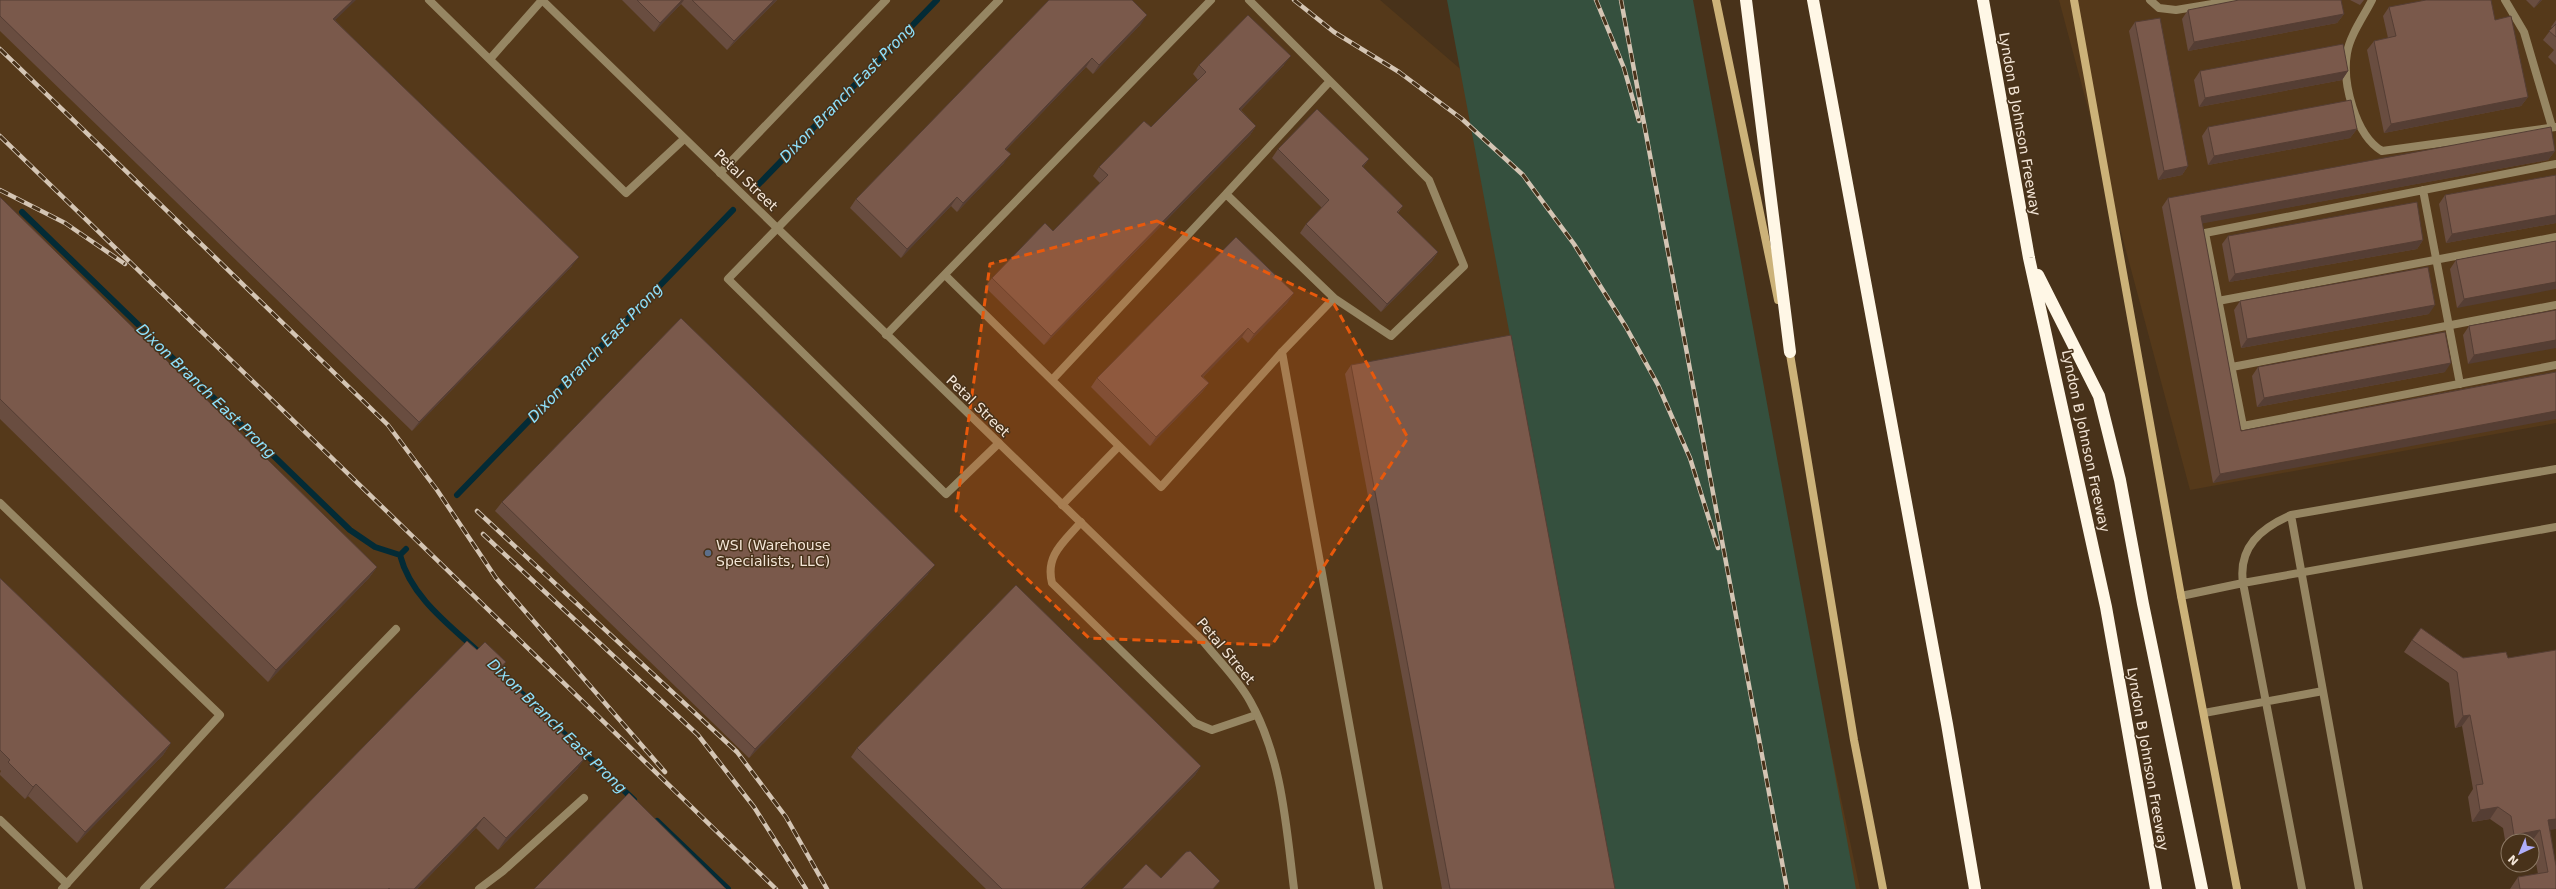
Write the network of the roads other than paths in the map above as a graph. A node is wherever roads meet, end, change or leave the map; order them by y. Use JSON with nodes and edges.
{"nodes":[{"id":1,"x":429,"y":0,"type":"edge"},
{"id":2,"x":542,"y":0,"type":"edge"},
{"id":3,"x":886,"y":0,"type":"edge"},
{"id":4,"x":999,"y":0,"type":"edge"},
{"id":5,"x":1211,"y":0,"type":"edge"},
{"id":6,"x":1249,"y":0,"type":"edge"},
{"id":7,"x":1716,"y":0,"type":"edge"},
{"id":8,"x":1746,"y":0,"type":"edge"},
{"id":9,"x":1813,"y":0,"type":"edge"},
{"id":10,"x":1982,"y":0,"type":"edge"},
{"id":11,"x":2074,"y":0,"type":"edge"},
{"id":12,"x":2150,"y":0,"type":"edge"},
{"id":13,"x":2236,"y":0,"type":"edge"},
{"id":14,"x":2372,"y":0,"type":"edge"},
{"id":15,"x":2505,"y":0,"type":"edge"},
{"id":16,"x":490,"y":59,"type":"junction"},
{"id":17,"x":1330,"y":81,"type":"junction"},
{"id":18,"x":2554,"y":127,"type":"edge"},
{"id":19,"x":684,"y":139,"type":"junction"},
{"id":20,"x":2556,"y":164,"type":"edge"},
{"id":21,"x":720,"y":173,"type":"junction"},
{"id":22,"x":2423,"y":190,"type":"junction"},
{"id":23,"x":1226,"y":194,"type":"junction"},
{"id":24,"x":776,"y":228,"type":"junction"},
{"id":25,"x":2556,"y":237,"type":"edge"},
{"id":26,"x":2030,"y":258,"type":"junction"},
{"id":27,"x":2436,"y":260,"type":"junction"},
{"id":28,"x":945,"y":275,"type":"junction"},
{"id":29,"x":1334,"y":298,"type":"junction"},
{"id":30,"x":2218,"y":301,"type":"junction"},
{"id":31,"x":2556,"y":305,"type":"edge"},
{"id":32,"x":2449,"y":325,"type":"junction"},
{"id":33,"x":886,"y":335,"type":"junction"},
{"id":34,"x":1282,"y":352,"type":"junction"},
{"id":35,"x":1790,"y":352,"type":"junction"},
{"id":36,"x":2556,"y":365,"type":"edge"},
{"id":37,"x":2232,"y":367,"type":"junction"},
{"id":38,"x":1052,"y":380,"type":"junction"},
{"id":39,"x":2460,"y":384,"type":"junction"},
{"id":40,"x":999,"y":444,"type":"junction"},
{"id":41,"x":1119,"y":446,"type":"junction"},
{"id":42,"x":2556,"y":469,"type":"edge"},
{"id":43,"x":0,"y":503,"type":"edge"},
{"id":44,"x":1062,"y":505,"type":"junction"},
{"id":45,"x":2291,"y":516,"type":"junction"},
{"id":46,"x":1081,"y":522,"type":"junction"},
{"id":47,"x":2556,"y":528,"type":"edge"},
{"id":48,"x":2302,"y":574,"type":"junction"},
{"id":49,"x":2243,"y":583,"type":"junction"},
{"id":50,"x":2181,"y":596,"type":"junction"},
{"id":51,"x":396,"y":629,"type":"dead end"},
{"id":52,"x":2323,"y":691,"type":"junction"},
{"id":53,"x":2267,"y":701,"type":"junction"},
{"id":54,"x":2204,"y":713,"type":"junction"},
{"id":55,"x":1256,"y":716,"type":"junction"},
{"id":56,"x":584,"y":798,"type":"dead end"},
{"id":57,"x":0,"y":820,"type":"edge"},
{"id":58,"x":64,"y":886,"type":"edge"},
{"id":59,"x":144,"y":889,"type":"edge"},
{"id":60,"x":479,"y":889,"type":"edge"},
{"id":61,"x":1294,"y":889,"type":"edge"},
{"id":62,"x":1379,"y":889,"type":"edge"},
{"id":63,"x":1883,"y":889,"type":"edge"},
{"id":64,"x":1975,"y":889,"type":"edge"},
{"id":65,"x":2156,"y":889,"type":"edge"},
{"id":66,"x":2202,"y":889,"type":"edge"},
{"id":67,"x":2236,"y":889,"type":"edge"},
{"id":68,"x":2302,"y":889,"type":"edge"},
{"id":69,"x":2359,"y":889,"type":"edge"}],
"edges":[{"from":1,"to":16,"type":"street"},
{"from":2,"to":16,"type":"street"},
{"from":2,"to":19,"type":"street","name":"Petal Street"},
{"from":3,"to":21,"type":"street"},
{"from":4,"to":24,"type":"street"},
{"from":5,"to":28,"type":"street"},
{"from":6,"to":17,"type":"street"},
{"from":7,"to":35,"type":"main road"},
{"from":8,"to":35,"type":"highway"},
{"from":9,"to":64,"type":"highway"},
{"from":10,"to":26,"type":"highway","name":"Lyndon B Johnson Freeway"},
{"from":11,"to":50,"type":"main road"},
{"from":12,"to":13,"type":"street"},
{"from":14,"to":18,"type":"street"},
{"from":15,"to":18,"type":"street"},
{"from":16,"to":19,"type":"street"},
{"from":17,"to":23,"type":"street"},
{"from":17,"to":29,"type":"street"},
{"from":19,"to":21,"type":"street","name":"Petal Street"},
{"from":20,"to":22,"type":"street"},
{"from":21,"to":24,"type":"street","name":"Petal Street"},
{"from":22,"to":27,"type":"street"},
{"from":22,"to":30,"type":"street"},
{"from":23,"to":29,"type":"street"},
{"from":23,"to":38,"type":"street"},
{"from":24,"to":33,"type":"street","name":"Petal Street"},
{"from":24,"to":40,"type":"street"},
{"from":25,"to":27,"type":"street"},
{"from":26,"to":65,"type":"highway","name":"Lyndon B Johnson Freeway"},
{"from":26,"to":66,"type":"highway"},
{"from":27,"to":30,"type":"street"},
{"from":27,"to":32,"type":"street"},
{"from":28,"to":33,"type":"street"},
{"from":28,"to":38,"type":"street"},
{"from":29,"to":34,"type":"street"},
{"from":30,"to":37,"type":"street"},
{"from":31,"to":32,"type":"street"},
{"from":32,"to":37,"type":"street"},
{"from":32,"to":39,"type":"street"},
{"from":33,"to":40,"type":"street","name":"Petal Street"},
{"from":34,"to":41,"type":"street"},
{"from":34,"to":62,"type":"street"},
{"from":35,"to":63,"type":"main road"},
{"from":36,"to":39,"type":"street"},
{"from":37,"to":39,"type":"street"},
{"from":38,"to":41,"type":"street"},
{"from":40,"to":44,"type":"street","name":"Petal Street"},
{"from":41,"to":44,"type":"street"},
{"from":42,"to":45,"type":"street"},
{"from":43,"to":58,"type":"street"},
{"from":44,"to":46,"type":"street","name":"Petal Street"},
{"from":45,"to":48,"type":"street"},
{"from":45,"to":49,"type":"street"},
{"from":46,"to":55,"type":"street","name":"Petal Street"},
{"from":46,"to":55,"type":"street"},
{"from":47,"to":48,"type":"street"},
{"from":48,"to":49,"type":"street"},
{"from":48,"to":52,"type":"street"},
{"from":49,"to":50,"type":"street"},
{"from":49,"to":53,"type":"street"},
{"from":50,"to":54,"type":"main road"},
{"from":51,"to":59,"type":"street"},
{"from":52,"to":53,"type":"street"},
{"from":52,"to":69,"type":"street"},
{"from":53,"to":54,"type":"street"},
{"from":53,"to":68,"type":"street"},
{"from":54,"to":67,"type":"main road"},
{"from":55,"to":61,"type":"street","name":"Petal Street"},
{"from":56,"to":60,"type":"street"},
{"from":57,"to":58,"type":"street"}]}
